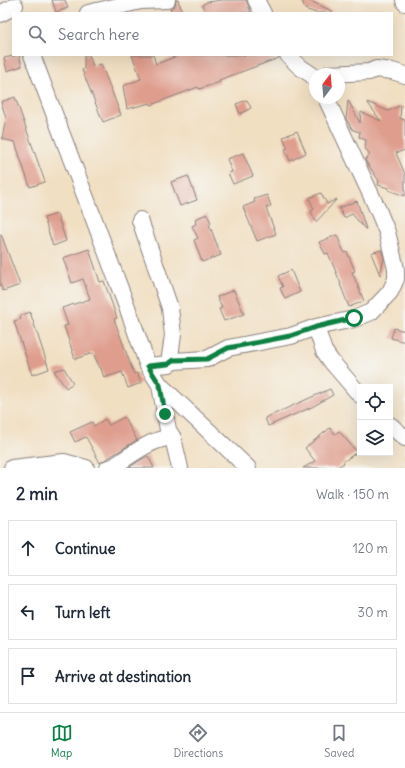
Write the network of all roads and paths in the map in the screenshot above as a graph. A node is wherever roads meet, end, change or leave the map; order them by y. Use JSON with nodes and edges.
{"nodes":[{"id":1,"x":167,"y":0,"type":"edge"},
{"id":2,"x":256,"y":0,"type":"edge"},
{"id":3,"x":404,"y":0,"type":"edge"},
{"id":4,"x":405,"y":3,"type":"edge"},
{"id":5,"x":15,"y":6,"type":"edge"},
{"id":6,"x":92,"y":12,"type":"edge"},
{"id":7,"x":262,"y":12,"type":"edge"},
{"id":8,"x":0,"y":14,"type":"edge"},
{"id":9,"x":32,"y":56,"type":"edge"},
{"id":10,"x":289,"y":56,"type":"edge"},
{"id":11,"x":309,"y":72,"type":"edge"},
{"id":12,"x":345,"y":73,"type":"edge"},
{"id":13,"x":405,"y":75,"type":"edge"},
{"id":14,"x":329,"y":104,"type":"edge"},
{"id":15,"x":140,"y":220,"type":"dead end"},
{"id":16,"x":316,"y":327,"type":"junction"},
{"id":17,"x":168,"y":364,"type":"junction"},
{"id":18,"x":148,"y":366,"type":"junction"},
{"id":19,"x":160,"y":385,"type":"junction"},
{"id":20,"x":357,"y":391,"type":"edge"},
{"id":21,"x":393,"y":428,"type":"edge"},
{"id":22,"x":173,"y":438,"type":"junction"},
{"id":23,"x":405,"y":438,"type":"edge"},
{"id":24,"x":12,"y":468,"type":"edge"},
{"id":25,"x":86,"y":468,"type":"edge"},
{"id":26,"x":108,"y":468,"type":"edge"},
{"id":27,"x":180,"y":468,"type":"edge"},
{"id":28,"x":248,"y":468,"type":"edge"}],
"edges":[{"from":1,"to":6,"type":"street"},
{"from":2,"to":7,"type":"street"},
{"from":3,"to":4,"type":"street"},
{"from":5,"to":8,"type":"street"},
{"from":9,"to":18,"type":"street"},
{"from":10,"to":11,"type":"street"},
{"from":12,"to":13,"type":"street"},
{"from":14,"to":16,"type":"street"},
{"from":15,"to":17,"type":"street"},
{"from":16,"to":17,"type":"street"},
{"from":16,"to":20,"type":"street"},
{"from":17,"to":18,"type":"street"},
{"from":18,"to":19,"type":"street"},
{"from":19,"to":22,"type":"street"},
{"from":19,"to":28,"type":"street"},
{"from":21,"to":23,"type":"street"},
{"from":22,"to":26,"type":"street"},
{"from":22,"to":27,"type":"street"},
{"from":24,"to":25,"type":"street"}]}
